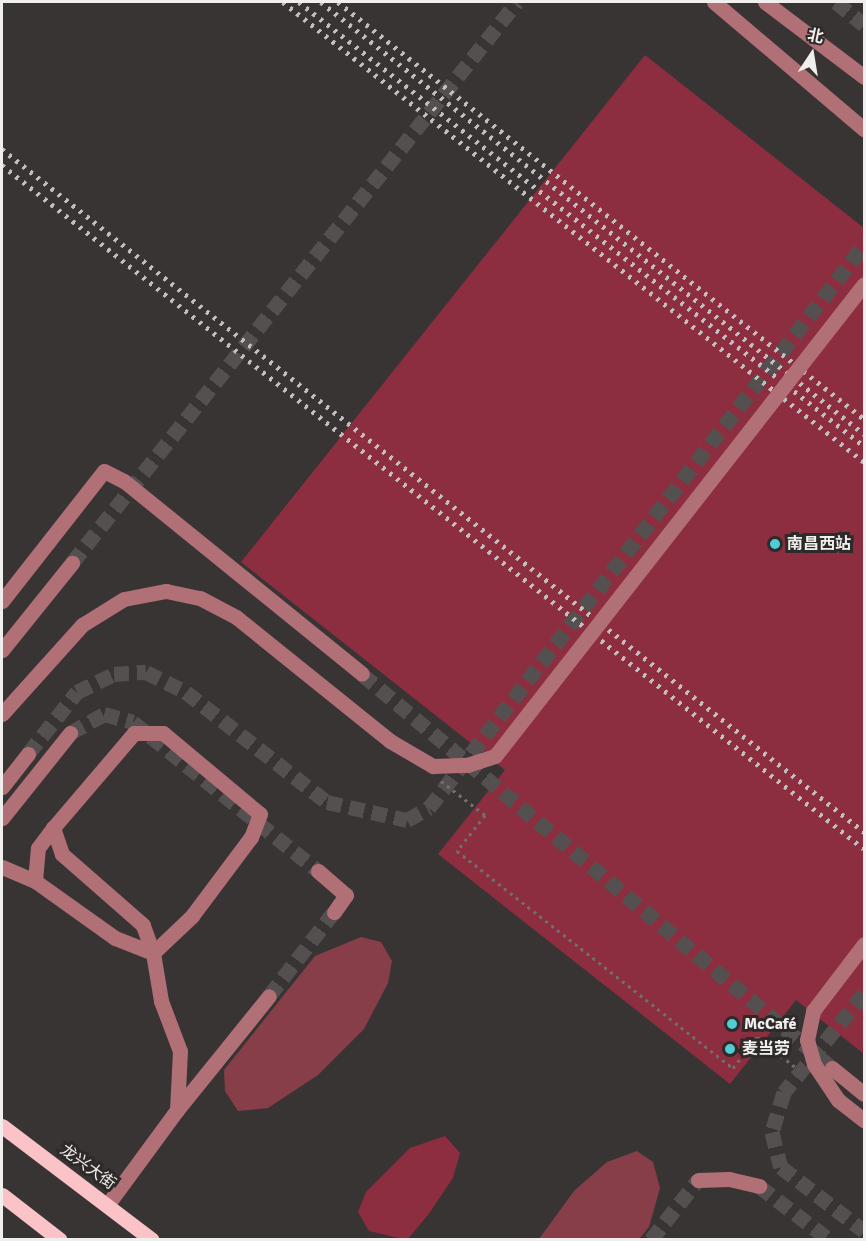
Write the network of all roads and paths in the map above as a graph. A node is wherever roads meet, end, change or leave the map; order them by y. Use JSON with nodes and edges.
{"nodes":[{"id":1,"x":714,"y":2,"type":"edge"},
{"id":2,"x":765,"y":2,"type":"edge"},
{"id":3,"x":864,"y":77,"type":"edge"},
{"id":4,"x":864,"y":129,"type":"edge"},
{"id":5,"x":864,"y":284,"type":"edge"},
{"id":6,"x":72,"y":563,"type":"tunnel mouth"},
{"id":7,"x":2,"y":601,"type":"edge"},
{"id":8,"x":2,"y":650,"type":"edge"},
{"id":9,"x":362,"y":674,"type":"tunnel mouth"},
{"id":10,"x":2,"y":714,"type":"edge"},
{"id":11,"x":70,"y":733,"type":"tunnel mouth"},
{"id":12,"x":28,"y":754,"type":"tunnel mouth"},
{"id":13,"x":433,"y":775,"type":"dead end"},
{"id":14,"x":2,"y":787,"type":"edge"},
{"id":15,"x":2,"y":818,"type":"edge"},
{"id":16,"x":53,"y":828,"type":"junction"},
{"id":17,"x":2,"y":867,"type":"edge"},
{"id":18,"x":318,"y":871,"type":"tunnel mouth"},
{"id":19,"x":34,"y":881,"type":"junction"},
{"id":20,"x":334,"y":912,"type":"tunnel mouth"},
{"id":21,"x":864,"y":944,"type":"edge"},
{"id":22,"x":153,"y":953,"type":"junction"},
{"id":23,"x":269,"y":996,"type":"tunnel mouth"},
{"id":24,"x":831,"y":1068,"type":"tunnel mouth"},
{"id":25,"x":802,"y":1072,"type":"dead end"},
{"id":26,"x":864,"y":1094,"type":"edge"},
{"id":27,"x":177,"y":1110,"type":"junction"},
{"id":28,"x":864,"y":1120,"type":"edge"},
{"id":29,"x":2,"y":1126,"type":"edge"},
{"id":30,"x":698,"y":1180,"type":"dead end"},
{"id":31,"x":759,"y":1186,"type":"tunnel mouth"},
{"id":32,"x":2,"y":1195,"type":"edge"},
{"id":33,"x":108,"y":1204,"type":"junction"},
{"id":34,"x":60,"y":1239,"type":"edge"},
{"id":35,"x":152,"y":1239,"type":"edge"}],
"edges":[{"from":1,"to":4,"type":"street"},
{"from":2,"to":3,"type":"street"},
{"from":5,"to":10,"type":"street","bridge":true},
{"from":6,"to":8,"type":"street"},
{"from":7,"to":9,"type":"street"},
{"from":11,"to":15,"type":"street"},
{"from":12,"to":14,"type":"street"},
{"from":13,"to":25,"type":"path"},
{"from":16,"to":19,"type":"street"},
{"from":16,"to":22,"type":"street"},
{"from":16,"to":22,"type":"street"},
{"from":17,"to":19,"type":"street"},
{"from":18,"to":20,"type":"street"},
{"from":19,"to":22,"type":"street"},
{"from":21,"to":28,"type":"street","bridge":true},
{"from":22,"to":27,"type":"street"},
{"from":23,"to":27,"type":"street"},
{"from":24,"to":26,"type":"street"},
{"from":27,"to":33,"type":"street"},
{"from":29,"to":33,"type":"main road","name":"龙兴大街"},
{"from":30,"to":31,"type":"street"},
{"from":32,"to":34,"type":"main road"},
{"from":33,"to":35,"type":"main road","name":"龙兴大街"}]}
